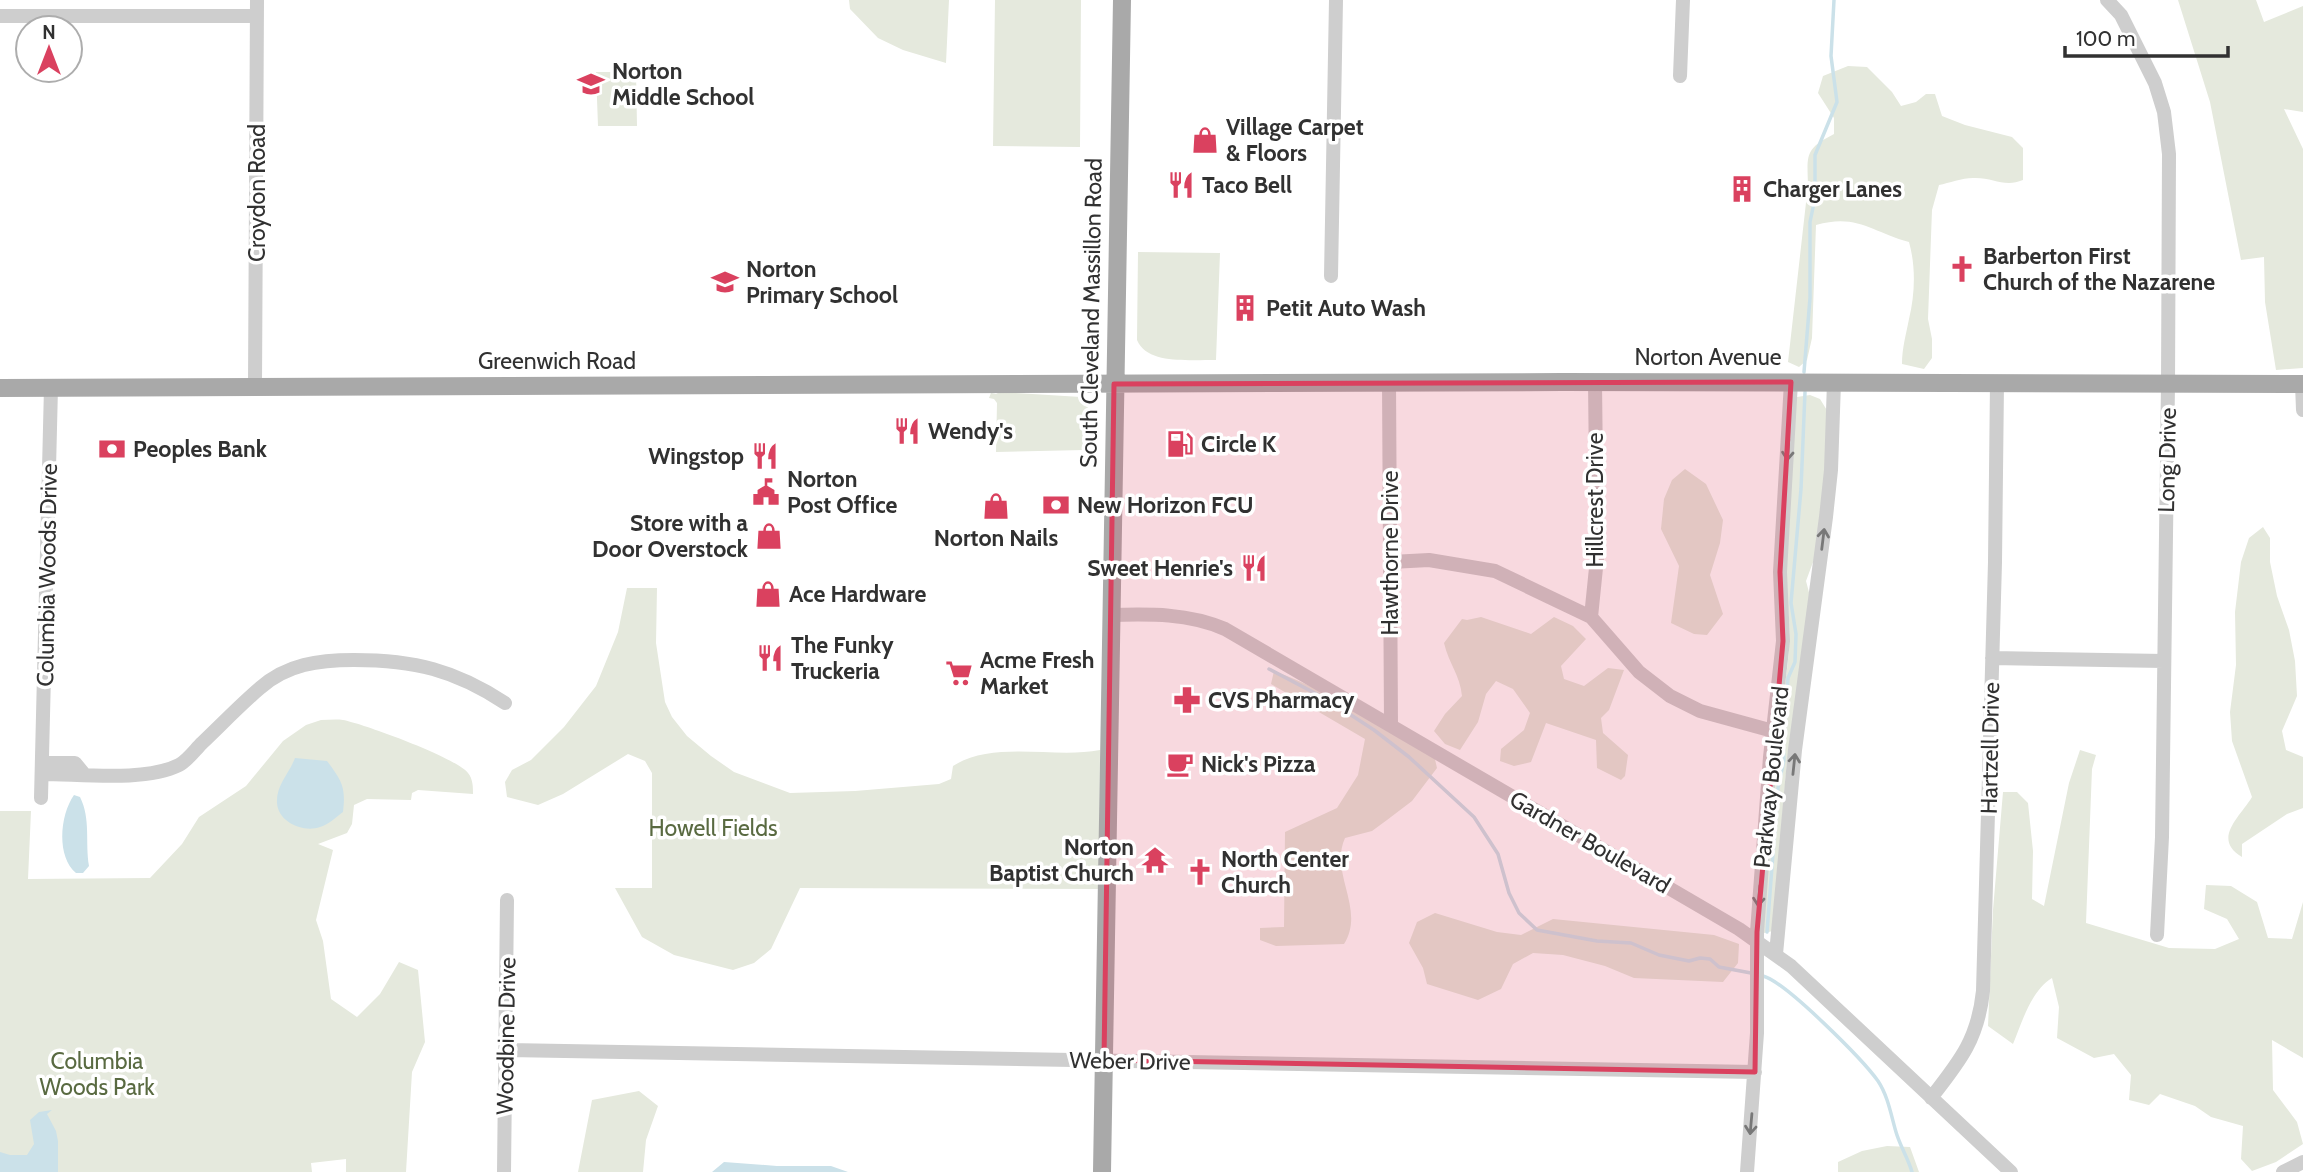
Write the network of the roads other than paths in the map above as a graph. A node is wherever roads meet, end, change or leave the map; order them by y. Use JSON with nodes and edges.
{"nodes":[{"id":1,"x":257,"y":0,"type":"edge"},
{"id":2,"x":1122,"y":0,"type":"edge"},
{"id":3,"x":1336,"y":0,"type":"edge"},
{"id":4,"x":1683,"y":0,"type":"edge"},
{"id":5,"x":2108,"y":0,"type":"edge"},
{"id":6,"x":0,"y":16,"type":"edge"},
{"id":7,"x":257,"y":16,"type":"junction"},
{"id":8,"x":1680,"y":76,"type":"dead end"},
{"id":9,"x":1331,"y":276,"type":"dead end"},
{"id":10,"x":1389,"y":382,"type":"junction"},
{"id":11,"x":1595,"y":382,"type":"junction"},
{"id":12,"x":1791,"y":382,"type":"junction"},
{"id":13,"x":1834,"y":382,"type":"junction"},
{"id":14,"x":1114,"y":383,"type":"junction"},
{"id":15,"x":1997,"y":383,"type":"junction"},
{"id":16,"x":2168,"y":384,"type":"junction"},
{"id":17,"x":2302,"y":384,"type":"edge"},
{"id":18,"x":255,"y":385,"type":"junction"},
{"id":19,"x":51,"y":387,"type":"junction"},
{"id":20,"x":0,"y":388,"type":"edge"},
{"id":21,"x":2303,"y":410,"type":"edge"},
{"id":22,"x":1391,"y":562,"type":"junction"},
{"id":23,"x":1111,"y":615,"type":"junction"},
{"id":24,"x":1591,"y":617,"type":"junction"},
{"id":25,"x":1992,"y":658,"type":"junction"},
{"id":26,"x":2164,"y":661,"type":"junction"},
{"id":27,"x":505,"y":703,"type":"dead end"},
{"id":28,"x":1391,"y":724,"type":"junction"},
{"id":29,"x":1773,"y":731,"type":"junction"},
{"id":30,"x":42,"y":769,"type":"junction"},
{"id":31,"x":41,"y":798,"type":"dead end"},
{"id":32,"x":507,"y":900,"type":"dead end"},
{"id":33,"x":2157,"y":935,"type":"dead end"},
{"id":34,"x":1757,"y":941,"type":"junction"},
{"id":35,"x":1776,"y":954,"type":"junction"},
{"id":36,"x":505,"y":1050,"type":"junction"},
{"id":37,"x":1104,"y":1060,"type":"junction"},
{"id":38,"x":1755,"y":1072,"type":"junction"},
{"id":39,"x":1931,"y":1097,"type":"junction"},
{"id":40,"x":2303,"y":1162,"type":"edge"},
{"id":41,"x":504,"y":1172,"type":"edge"},
{"id":42,"x":1102,"y":1172,"type":"edge"},
{"id":43,"x":1747,"y":1172,"type":"edge"},
{"id":44,"x":2011,"y":1172,"type":"edge"},
{"id":45,"x":2283,"y":1172,"type":"edge"}],
"edges":[{"from":1,"to":7,"type":"street","name":"Croydon Road"},
{"from":2,"to":14,"type":"main road","name":"South Cleveland Massillon Road"},
{"from":3,"to":9,"type":"street"},
{"from":4,"to":8,"type":"street"},
{"from":5,"to":16,"type":"street","name":"Long Drive"},
{"from":6,"to":7,"type":"street"},
{"from":7,"to":18,"type":"street","name":"Croydon Road"},
{"from":10,"to":11,"type":"main road","name":"Norton Avenue"},
{"from":10,"to":14,"type":"main road","name":"Norton Avenue"},
{"from":10,"to":22,"type":"street","name":"Hawthorne Drive"},
{"from":11,"to":12,"type":"main road","name":"Norton Avenue"},
{"from":11,"to":24,"type":"street","name":"Hillcrest Drive"},
{"from":12,"to":13,"type":"main road","name":"Norton Avenue"},
{"from":12,"to":29,"type":"street","name":"Parkway Boulevard","one_way":true},
{"from":13,"to":15,"type":"main road","name":"Norton Avenue"},
{"from":35,"to":13,"type":"street","name":"Parkway Boulevard","one_way":true},
{"from":14,"to":18,"type":"main road","name":"Greenwich Road"},
{"from":14,"to":23,"type":"main road","name":"South Cleveland Massillon Road"},
{"from":15,"to":16,"type":"main road","name":"Norton Avenue"},
{"from":15,"to":25,"type":"street","name":"Hartzell Drive"},
{"from":16,"to":17,"type":"main road","name":"Norton Avenue"},
{"from":16,"to":26,"type":"street","name":"Long Drive"},
{"from":17,"to":21,"type":"street"},
{"from":18,"to":19,"type":"main road","name":"Greenwich Road"},
{"from":19,"to":20,"type":"main road","name":"Greenwich Road"},
{"from":19,"to":30,"type":"street","name":"Columbia Woods Drive"},
{"from":22,"to":24,"type":"street"},
{"from":22,"to":28,"type":"street","name":"Hawthorne Drive"},
{"from":23,"to":28,"type":"street","name":"Gardner Boulevard"},
{"from":23,"to":37,"type":"main road","name":"South Cleveland Massillon Road"},
{"from":24,"to":29,"type":"street"},
{"from":25,"to":26,"type":"street"},
{"from":25,"to":39,"type":"street","name":"Hartzell Drive"},
{"from":26,"to":33,"type":"street","name":"Long Drive"},
{"from":27,"to":30,"type":"street"},
{"from":28,"to":34,"type":"street","name":"Gardner Boulevard"},
{"from":29,"to":34,"type":"street","name":"Parkway Boulevard","one_way":true},
{"from":30,"to":31,"type":"street","name":"Columbia Woods Drive"},
{"from":32,"to":36,"type":"street","name":"Woodbine Drive"},
{"from":34,"to":35,"type":"street","name":"Gardner Boulevard"},
{"from":34,"to":38,"type":"street","name":"Parkway Boulevard"},
{"from":35,"to":39,"type":"street","name":"Gardner Boulevard"},
{"from":36,"to":37,"type":"street","name":"Weber Drive"},
{"from":36,"to":41,"type":"street","name":"Woodbine Drive"},
{"from":37,"to":38,"type":"street","name":"Weber Drive"},
{"from":37,"to":42,"type":"main road","name":"South Cleveland Massillon Road"},
{"from":38,"to":43,"type":"street","name":"Parkway Boulevard","one_way":true},
{"from":39,"to":44,"type":"street","name":"Gardner Boulevard"},
{"from":40,"to":45,"type":"street"}]}
